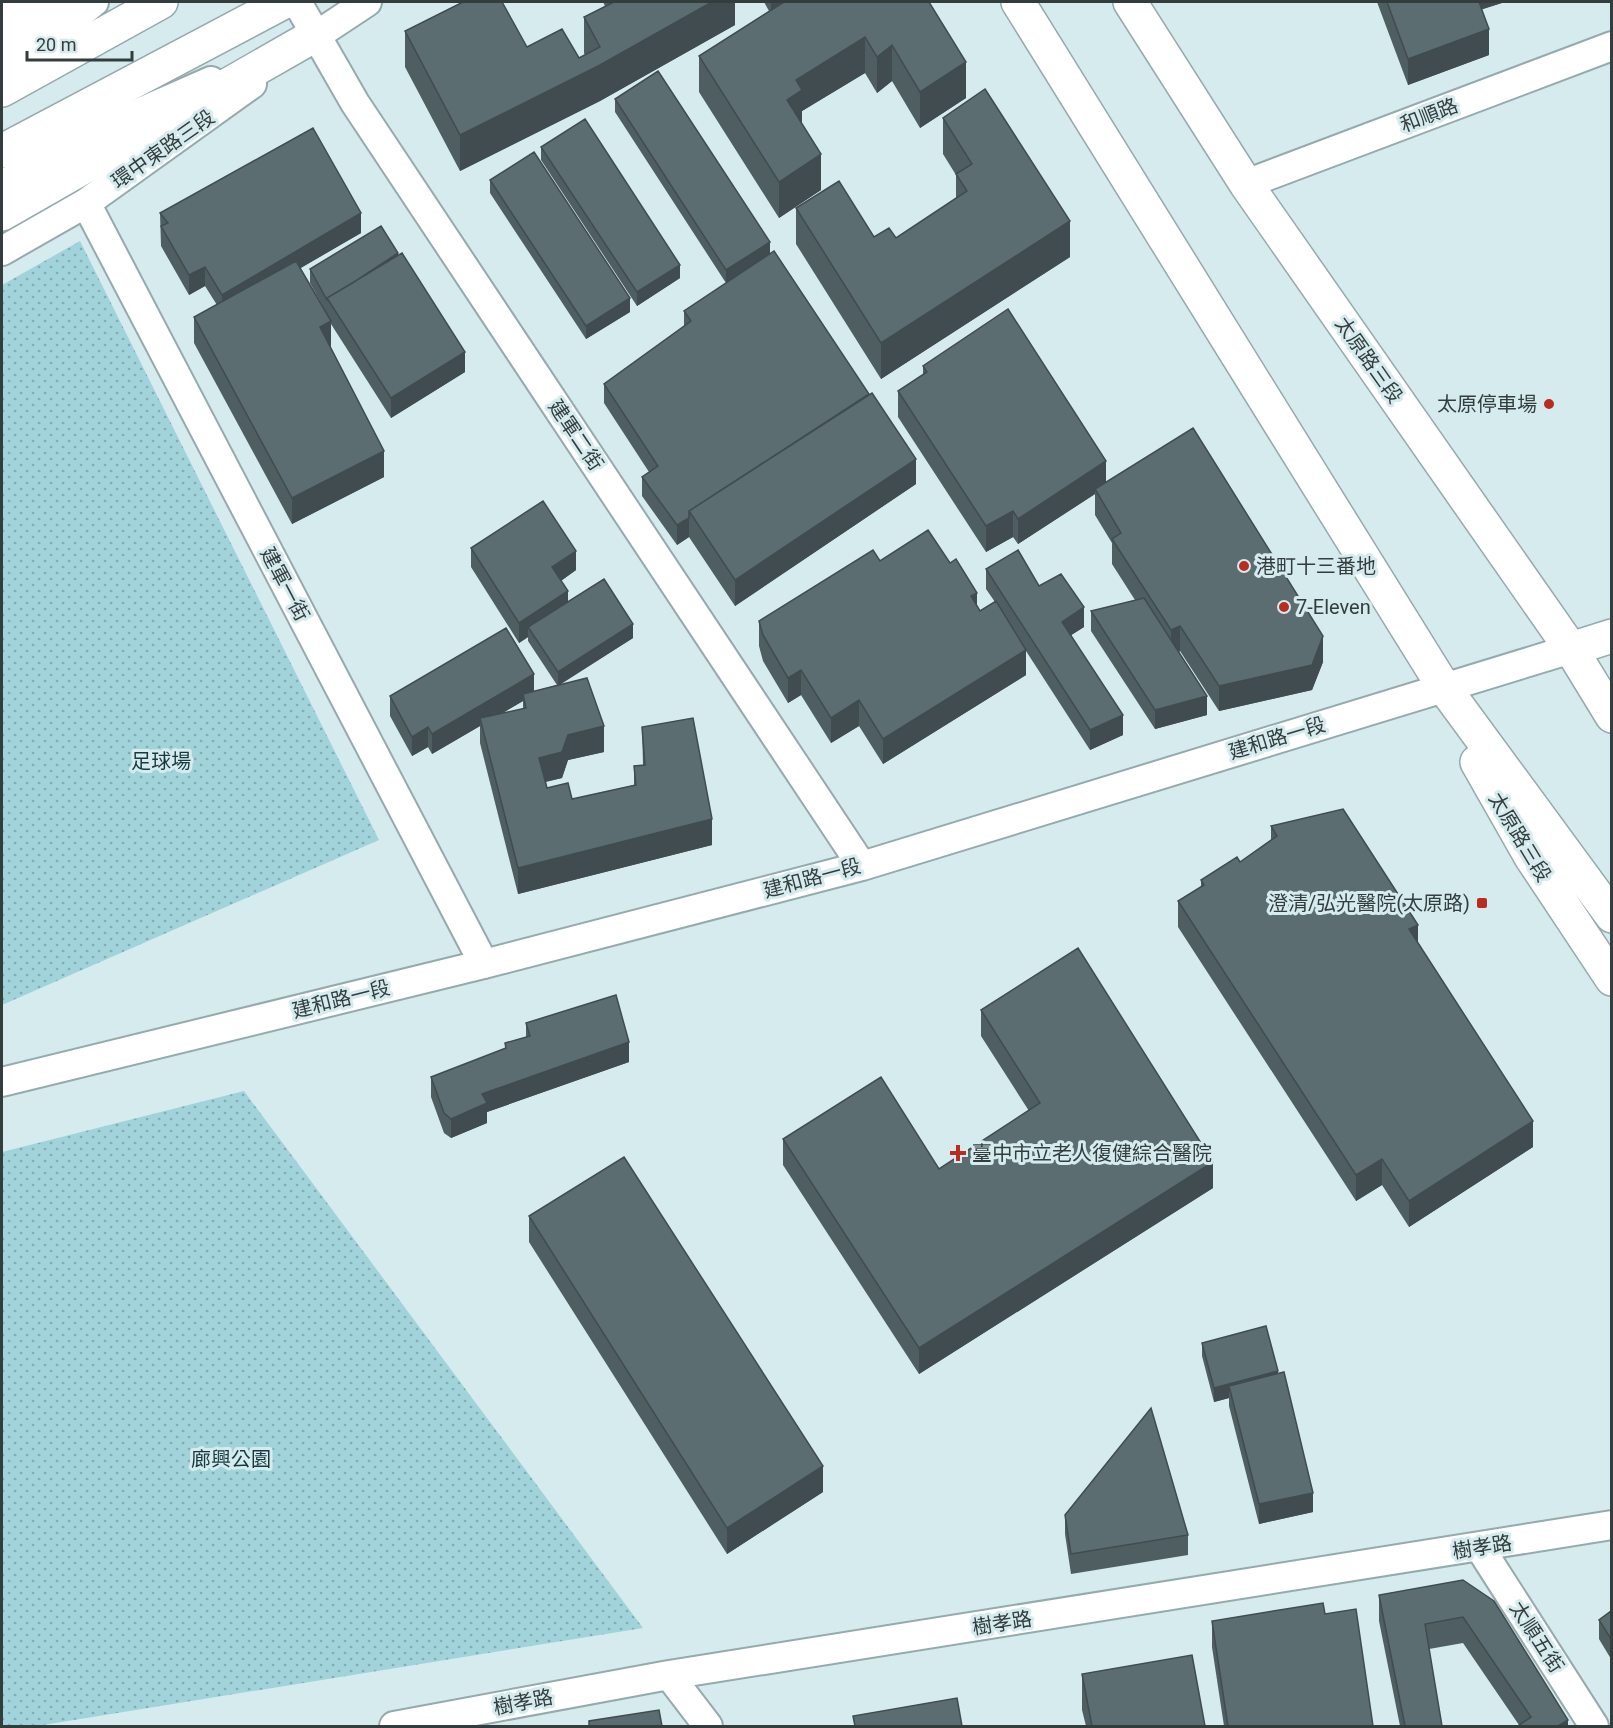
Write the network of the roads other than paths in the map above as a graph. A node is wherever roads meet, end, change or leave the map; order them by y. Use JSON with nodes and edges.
{"nodes":[{"id":1,"x":24,"y":2,"type":"edge"},
{"id":2,"x":55,"y":2,"type":"edge"},
{"id":3,"x":94,"y":2,"type":"edge"},
{"id":4,"x":161,"y":2,"type":"edge"},
{"id":5,"x":284,"y":2,"type":"edge"},
{"id":6,"x":297,"y":2,"type":"edge"},
{"id":7,"x":367,"y":2,"type":"edge"},
{"id":8,"x":1018,"y":2,"type":"edge"},
{"id":9,"x":1130,"y":2,"type":"edge"},
{"id":10,"x":2,"y":13,"type":"edge"},
{"id":11,"x":2,"y":33,"type":"edge"},
{"id":12,"x":317,"y":34,"type":"junction"},
{"id":13,"x":1611,"y":46,"type":"edge"},
{"id":14,"x":2,"y":65,"type":"edge"},
{"id":15,"x":2,"y":90,"type":"edge"},
{"id":16,"x":2,"y":151,"type":"edge"},
{"id":17,"x":1246,"y":184,"type":"junction"},
{"id":18,"x":2,"y":185,"type":"edge"},
{"id":19,"x":86,"y":203,"type":"junction"},
{"id":20,"x":2,"y":214,"type":"edge"},
{"id":21,"x":2,"y":251,"type":"edge"},
{"id":22,"x":1611,"y":636,"type":"edge"},
{"id":23,"x":1571,"y":649,"type":"junction"},
{"id":24,"x":1443,"y":686,"type":"junction"},
{"id":25,"x":1611,"y":716,"type":"edge"},
{"id":26,"x":862,"y":866,"type":"junction"},
{"id":27,"x":1611,"y":916,"type":"edge"},
{"id":28,"x":484,"y":964,"type":"junction"},
{"id":29,"x":1611,"y":979,"type":"edge"},
{"id":30,"x":2,"y":1083,"type":"edge"},
{"id":31,"x":1611,"y":1525,"type":"edge"},
{"id":32,"x":1480,"y":1548,"type":"junction"},
{"id":33,"x":669,"y":1675,"type":"junction"},
{"id":34,"x":394,"y":1726,"type":"edge"},
{"id":35,"x":708,"y":1726,"type":"edge"},
{"id":36,"x":1594,"y":1726,"type":"edge"}],
"edges":[{"from":1,"to":10,"type":"street"},
{"from":2,"to":11,"type":"main road"},
{"from":3,"to":14,"type":"street"},
{"from":4,"to":15,"type":"main road"},
{"from":5,"to":16,"type":"main road"},
{"from":6,"to":12,"type":"street","name":"建軍二街"},
{"from":7,"to":12,"type":"street","name":"環中東路三段"},
{"from":8,"to":24,"type":"main road","name":"太原路三段"},
{"from":9,"to":17,"type":"main road","name":"太原路三段"},
{"from":12,"to":18,"type":"street","name":"環中東路三段"},
{"from":12,"to":19,"type":"street","name":"環中東路三段"},
{"from":12,"to":20,"type":"main road"},
{"from":12,"to":26,"type":"street","name":"建軍二街"},
{"from":13,"to":17,"type":"street","name":"和順路"},
{"from":17,"to":23,"type":"main road","name":"太原路三段"},
{"from":19,"to":21,"type":"street","name":"環中東路三段"},
{"from":19,"to":28,"type":"street","name":"建軍一街"},
{"from":22,"to":23,"type":"main road","name":"建和路一段"},
{"from":23,"to":24,"type":"street","name":"建和路一段"},
{"from":23,"to":25,"type":"main road","name":"太原路三段"},
{"from":24,"to":26,"type":"street","name":"建和路一段"},
{"from":24,"to":27,"type":"main road","name":"太原路三段"},
{"from":24,"to":29,"type":"main road","name":"太原路三段"},
{"from":26,"to":28,"type":"street","name":"建和路一段"},
{"from":28,"to":30,"type":"street","name":"建和路一段"},
{"from":31,"to":32,"type":"street","name":"樹孝路"},
{"from":32,"to":33,"type":"street","name":"樹孝路"},
{"from":32,"to":36,"type":"street","name":"太順五街"},
{"from":33,"to":34,"type":"street","name":"樹孝路"},
{"from":33,"to":35,"type":"street"}]}
